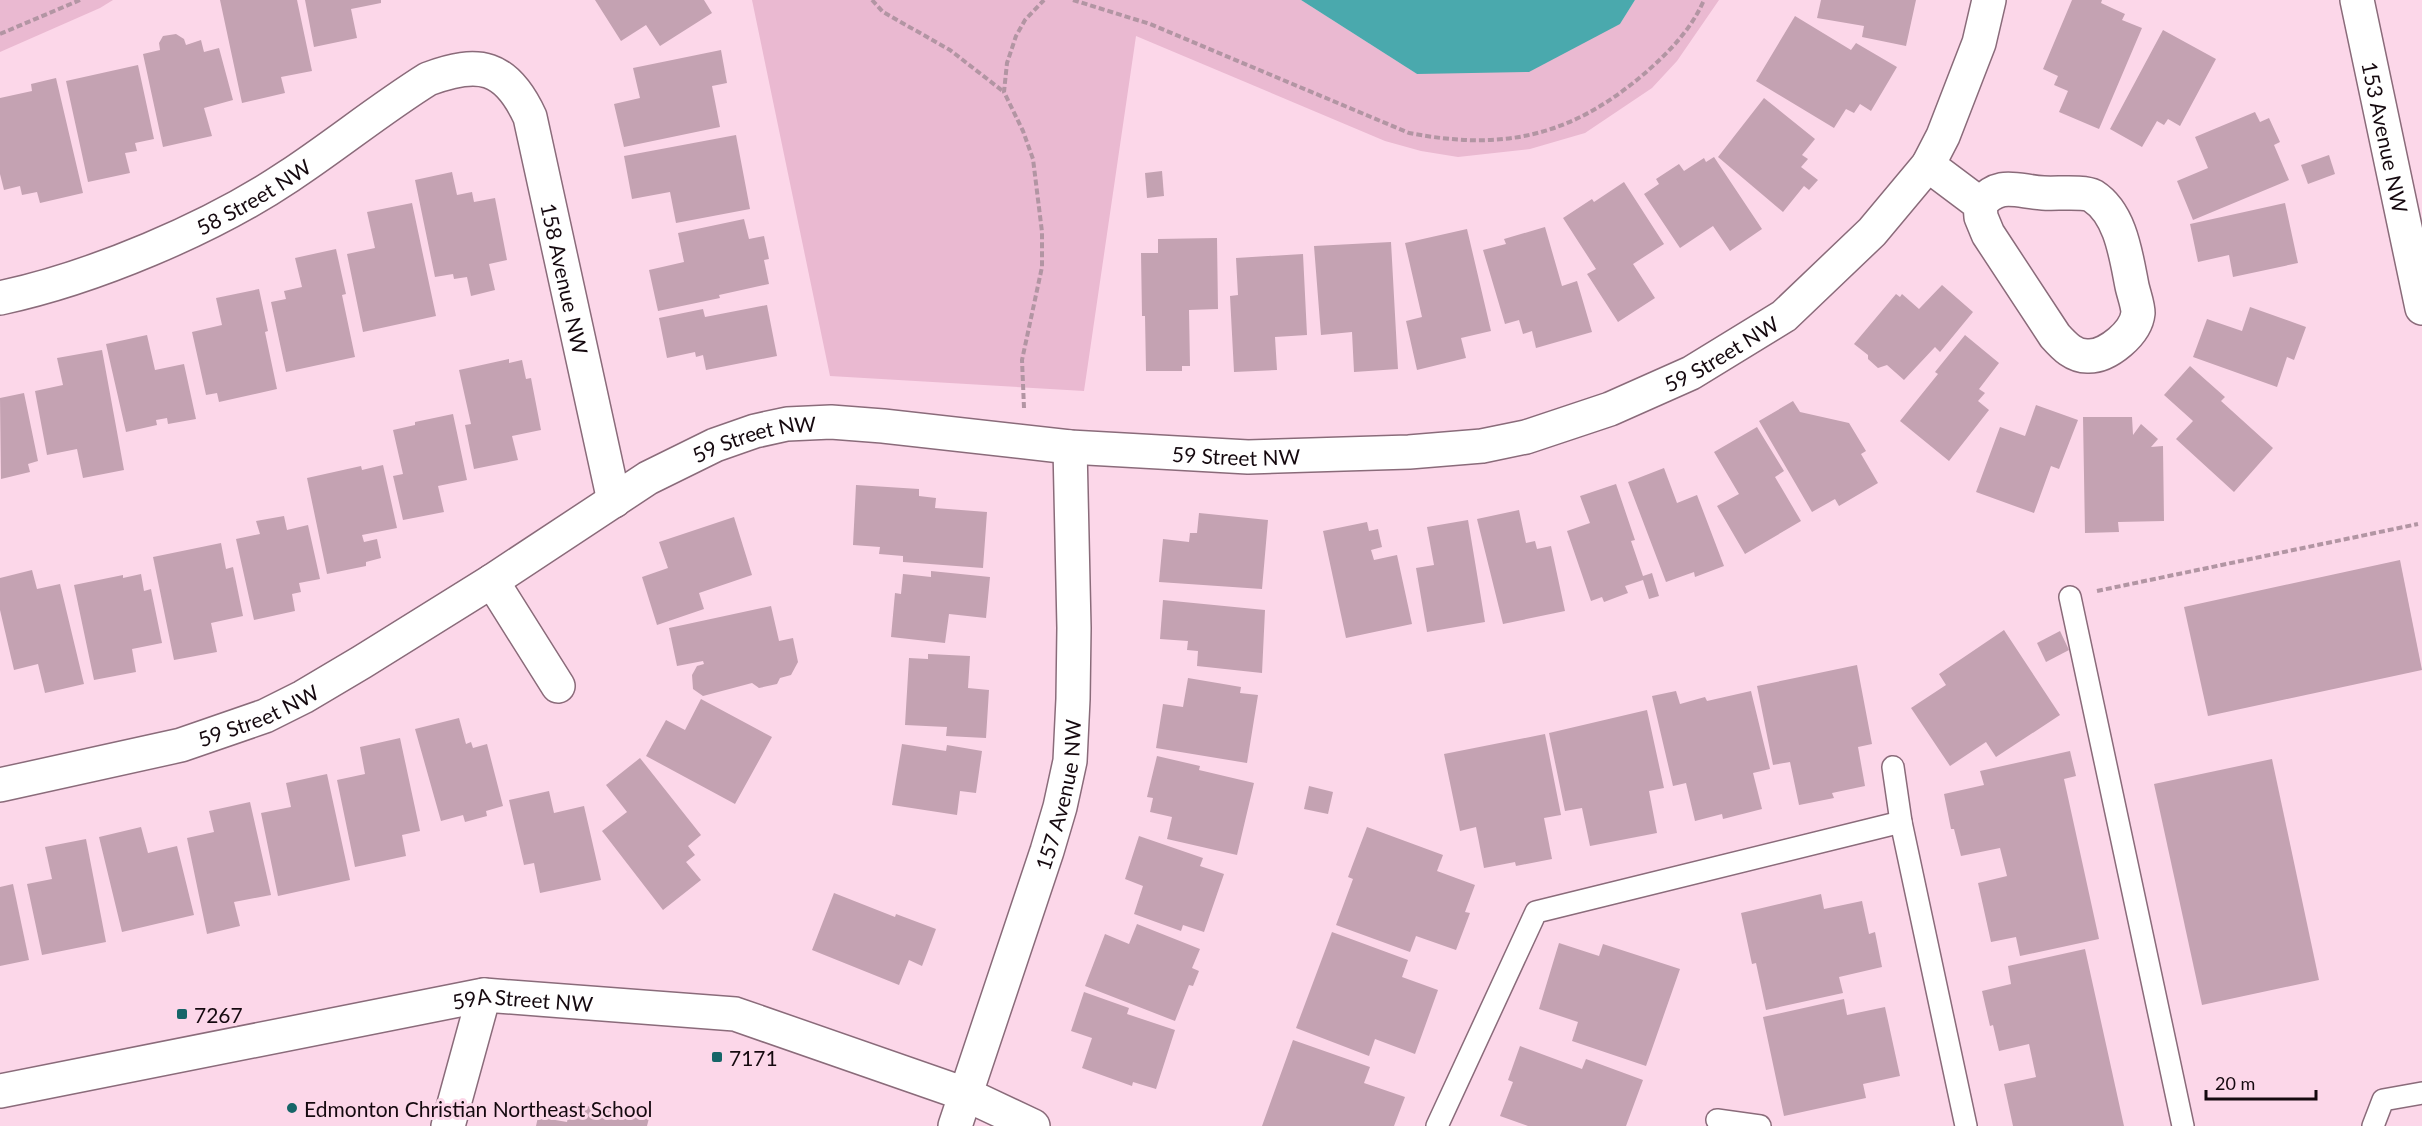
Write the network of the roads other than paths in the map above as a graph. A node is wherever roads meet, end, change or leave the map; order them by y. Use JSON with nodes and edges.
{"nodes":[{"id":1,"x":1989,"y":0,"type":"edge"},
{"id":2,"x":2357,"y":0,"type":"edge"},
{"id":3,"x":491,"y":71,"type":"joint"},
{"id":4,"x":1928,"y":165,"type":"junction"},
{"id":5,"x":1980,"y":204,"type":"junction"},
{"id":6,"x":0,"y":298,"type":"edge"},
{"id":7,"x":2422,"y":308,"type":"edge"},
{"id":8,"x":1071,"y":447,"type":"junction"},
{"id":9,"x":614,"y":501,"type":"junction"},
{"id":10,"x":492,"y":581,"type":"junction"},
{"id":11,"x":2070,"y":597,"type":"road end"},
{"id":12,"x":558,"y":686,"type":"dead end"},
{"id":13,"x":1893,"y":767,"type":"dead end"},
{"id":14,"x":0,"y":785,"type":"edge"},
{"id":15,"x":1901,"y":822,"type":"junction"},
{"id":16,"x":484,"y":995,"type":"junction"},
{"id":17,"x":0,"y":1091,"type":"edge"},
{"id":18,"x":2422,"y":1093,"type":"edge"},
{"id":19,"x":965,"y":1094,"type":"junction"},
{"id":20,"x":1717,"y":1120,"type":"dead end"},
{"id":21,"x":448,"y":1126,"type":"edge"},
{"id":22,"x":955,"y":1126,"type":"edge"},
{"id":23,"x":1033,"y":1126,"type":"edge"},
{"id":24,"x":1437,"y":1126,"type":"edge"},
{"id":25,"x":1760,"y":1126,"type":"edge"},
{"id":26,"x":1966,"y":1126,"type":"edge"},
{"id":27,"x":2182,"y":1126,"type":"edge"},
{"id":28,"x":2373,"y":1126,"type":"edge"}],
"edges":[{"from":1,"to":4,"type":"street","name":"59 Street NW"},
{"from":2,"to":7,"type":"street","name":"153 Avenue NW"},
{"from":3,"to":6,"type":"street","name":"58 Street NW"},
{"from":3,"to":9,"type":"street","name":"158 Avenue NW"},
{"from":4,"to":5,"type":"street"},
{"from":4,"to":8,"type":"street","name":"59 Street NW"},
{"from":5,"to":5,"type":"street"},
{"from":8,"to":9,"type":"street","name":"59 Street NW"},
{"from":8,"to":19,"type":"street","name":"157 Avenue NW"},
{"from":9,"to":10,"type":"street","name":"59 Street NW"},
{"from":10,"to":12,"type":"street"},
{"from":10,"to":14,"type":"street","name":"59 Street NW"},
{"from":11,"to":27,"type":"lane"},
{"from":13,"to":15,"type":"lane"},
{"from":15,"to":24,"type":"lane"},
{"from":15,"to":26,"type":"lane"},
{"from":16,"to":17,"type":"street","name":"59A Street NW"},
{"from":16,"to":19,"type":"street","name":"59A Street NW"},
{"from":16,"to":21,"type":"street"},
{"from":18,"to":28,"type":"lane"},
{"from":19,"to":22,"type":"street","name":"157 Avenue NW"},
{"from":19,"to":23,"type":"street","name":"59A Street NW"},
{"from":20,"to":25,"type":"lane"}]}
